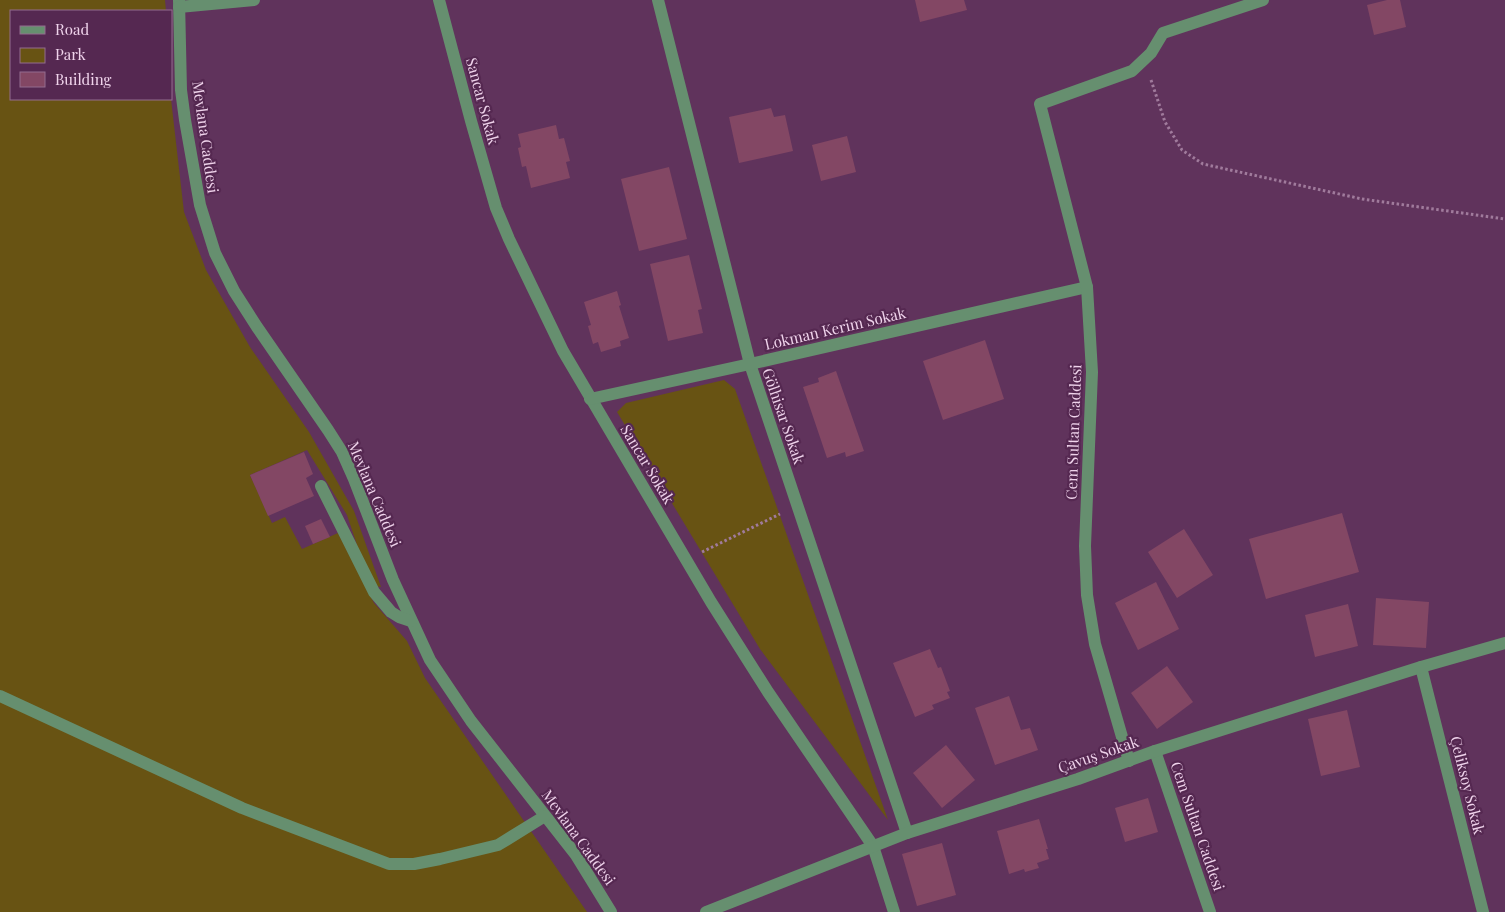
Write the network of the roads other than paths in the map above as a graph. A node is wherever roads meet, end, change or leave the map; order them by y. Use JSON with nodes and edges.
{"nodes":[{"id":1,"x":254,"y":0,"type":"edge"},
{"id":2,"x":439,"y":0,"type":"edge"},
{"id":3,"x":658,"y":0,"type":"edge"},
{"id":4,"x":1263,"y":0,"type":"edge"},
{"id":5,"x":179,"y":4,"type":"edge"},
{"id":6,"x":1086,"y":288,"type":"junction"},
{"id":7,"x":750,"y":364,"type":"junction"},
{"id":8,"x":590,"y":398,"type":"junction"},
{"id":9,"x":321,"y":486,"type":"dead end"},
{"id":10,"x":411,"y":621,"type":"junction"},
{"id":11,"x":1505,"y":643,"type":"edge"},
{"id":12,"x":1420,"y":667,"type":"junction"},
{"id":13,"x":0,"y":696,"type":"edge"},
{"id":14,"x":1155,"y":751,"type":"junction"},
{"id":15,"x":1129,"y":761,"type":"junction"},
{"id":16,"x":546,"y":816,"type":"junction"},
{"id":17,"x":907,"y":834,"type":"junction"},
{"id":18,"x":873,"y":846,"type":"junction"},
{"id":19,"x":611,"y":912,"type":"edge"},
{"id":20,"x":706,"y":912,"type":"edge"},
{"id":21,"x":894,"y":912,"type":"edge"},
{"id":22,"x":1210,"y":912,"type":"edge"},
{"id":23,"x":1483,"y":912,"type":"edge"}],
"edges":[{"from":1,"to":5,"type":"street"},
{"from":2,"to":8,"type":"street","name":"Sancar Sokak"},
{"from":3,"to":7,"type":"street","name":"Gölhisar Sokak"},
{"from":4,"to":6,"type":"street","name":"Cem Sultan Caddesi"},
{"from":5,"to":10,"type":"street","name":"Mevlana Caddesi"},
{"from":6,"to":7,"type":"street","name":"Lokman Kerim Sokak"},
{"from":6,"to":15,"type":"street","name":"Cem Sultan Caddesi"},
{"from":7,"to":8,"type":"street","name":"Lokman Kerim Sokak"},
{"from":7,"to":17,"type":"street","name":"Gölhisar Sokak"},
{"from":8,"to":18,"type":"street","name":"Sancar Sokak"},
{"from":9,"to":10,"type":"street"},
{"from":10,"to":16,"type":"street","name":"Mevlana Caddesi"},
{"from":11,"to":12,"type":"street","name":"Çavuş Sokak"},
{"from":12,"to":14,"type":"street","name":"Çavuş Sokak"},
{"from":12,"to":23,"type":"street","name":"Çeliksoy Sokak"},
{"from":13,"to":16,"type":"street"},
{"from":14,"to":15,"type":"street","name":"Çavuş Sokak"},
{"from":14,"to":22,"type":"street","name":"Cem Sultan Caddesi"},
{"from":15,"to":17,"type":"street","name":"Çavuş Sokak"},
{"from":16,"to":19,"type":"street","name":"Mevlana Caddesi"},
{"from":17,"to":18,"type":"street","name":"Çavuş Sokak"},
{"from":18,"to":20,"type":"street","name":"Çavuş Sokak"},
{"from":18,"to":21,"type":"street","name":"Sancar Sokak"}]}
